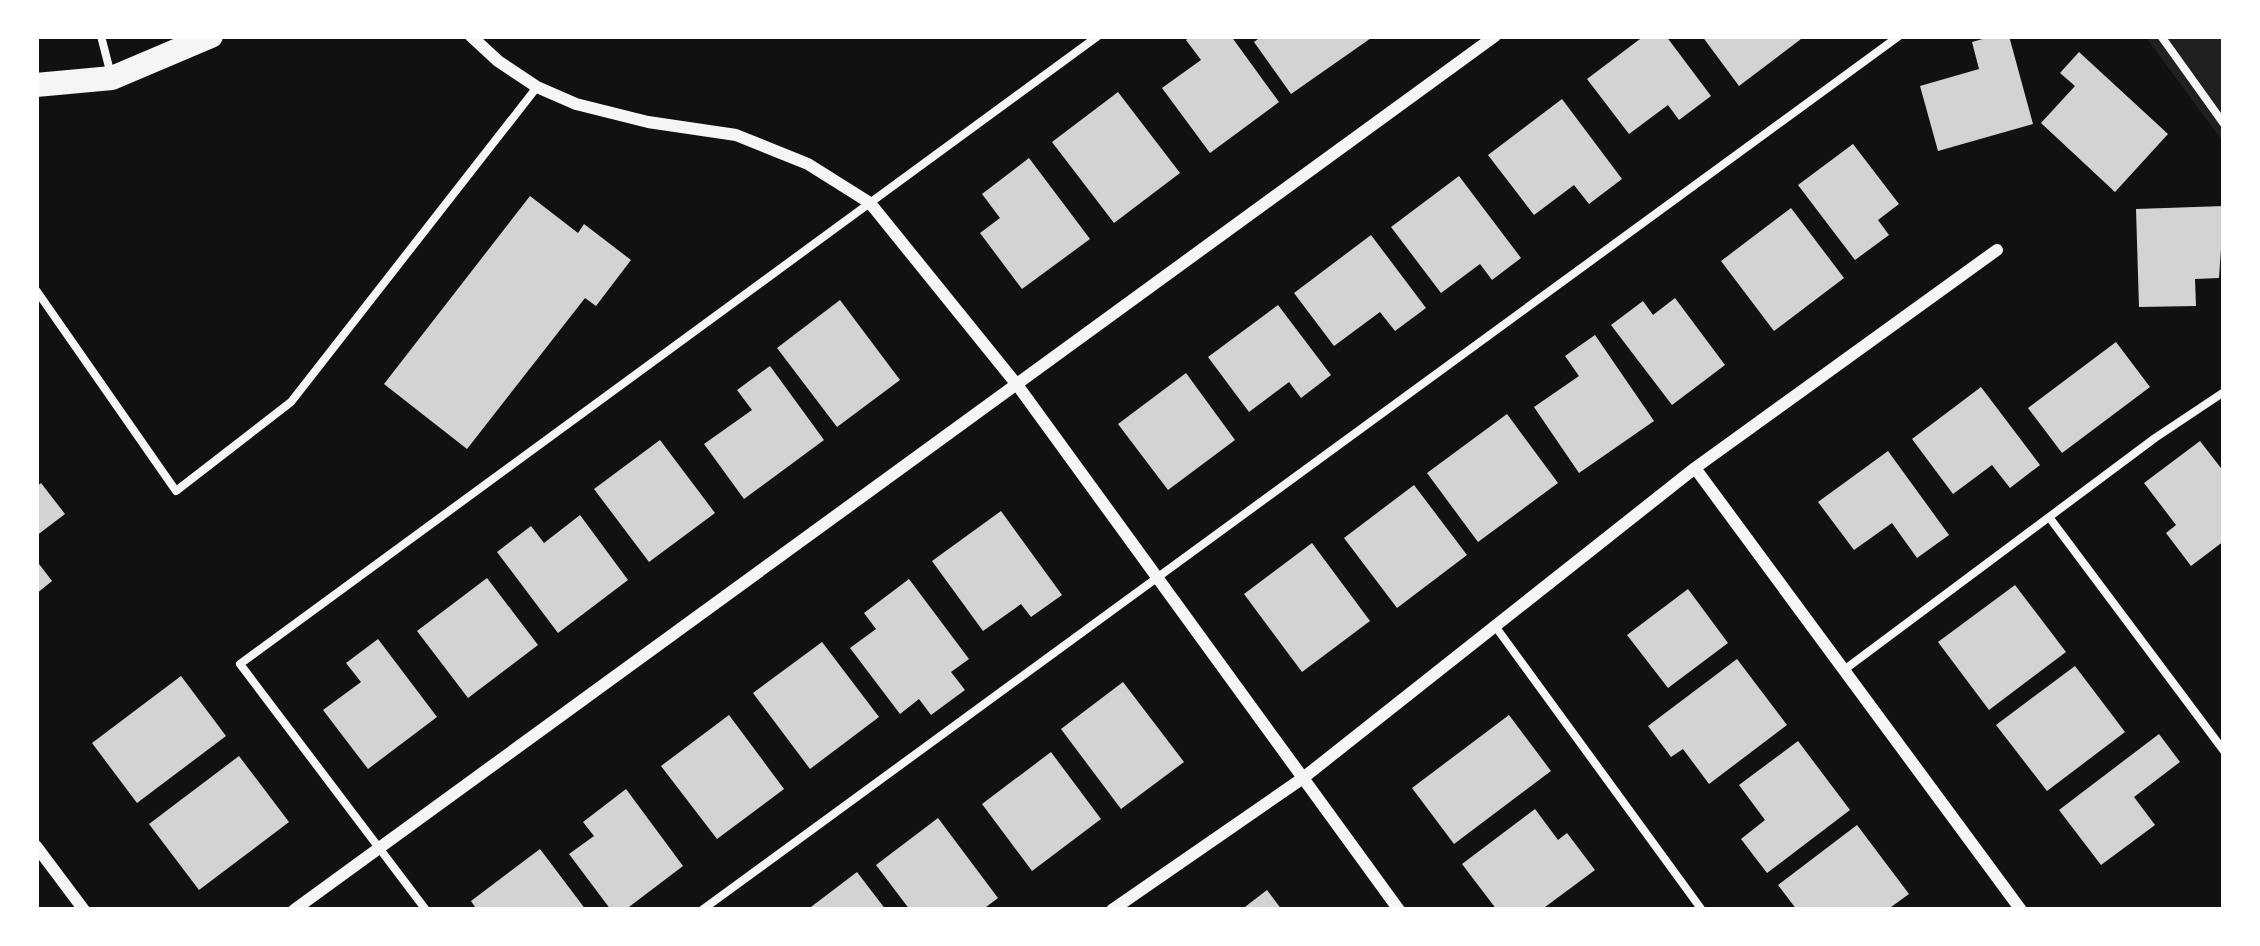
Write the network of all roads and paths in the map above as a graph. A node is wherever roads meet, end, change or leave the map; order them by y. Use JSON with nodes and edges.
{"nodes":[{"id":1,"x":100,"y":36,"type":"edge"},
{"id":2,"x":211,"y":36,"type":"edge"},
{"id":3,"x":471,"y":36,"type":"edge"},
{"id":4,"x":1098,"y":36,"type":"edge"},
{"id":5,"x":1495,"y":36,"type":"edge"},
{"id":6,"x":1899,"y":36,"type":"edge"},
{"id":7,"x":2161,"y":36,"type":"edge"},
{"id":8,"x":112,"y":78,"type":"junction"},
{"id":9,"x":36,"y":85,"type":"edge"},
{"id":10,"x":536,"y":87,"type":"junction"},
{"id":11,"x":2224,"y":124,"type":"edge"},
{"id":12,"x":870,"y":203,"type":"junction"},
{"id":13,"x":1997,"y":250,"type":"dead end"},
{"id":14,"x":36,"y":290,"type":"edge"},
{"id":15,"x":1018,"y":386,"type":"junction"},
{"id":16,"x":2224,"y":392,"type":"edge"},
{"id":17,"x":1695,"y":468,"type":"junction"},
{"id":18,"x":2049,"y":517,"type":"junction"},
{"id":19,"x":1156,"y":575,"type":"junction"},
{"id":20,"x":1495,"y":626,"type":"junction"},
{"id":21,"x":1844,"y":670,"type":"junction"},
{"id":22,"x":2224,"y":752,"type":"edge"},
{"id":23,"x":1304,"y":778,"type":"junction"},
{"id":24,"x":36,"y":846,"type":"edge"},
{"id":25,"x":379,"y":847,"type":"junction"},
{"id":26,"x":84,"y":910,"type":"edge"},
{"id":27,"x":294,"y":910,"type":"edge"},
{"id":28,"x":426,"y":910,"type":"edge"},
{"id":29,"x":702,"y":910,"type":"edge"},
{"id":30,"x":1112,"y":910,"type":"edge"},
{"id":31,"x":1399,"y":910,"type":"edge"},
{"id":32,"x":1702,"y":910,"type":"edge"},
{"id":33,"x":2021,"y":910,"type":"edge"}],
"edges":[{"from":1,"to":8,"type":"lane"},
{"from":2,"to":8,"type":"main road"},
{"from":3,"to":10,"type":"street"},
{"from":4,"to":12,"type":"lane"},
{"from":5,"to":15,"type":"street"},
{"from":6,"to":19,"type":"lane"},
{"from":7,"to":11,"type":"lane"},
{"from":8,"to":9,"type":"main road"},
{"from":10,"to":12,"type":"street"},
{"from":10,"to":14,"type":"lane"},
{"from":12,"to":15,"type":"street"},
{"from":12,"to":25,"type":"lane"},
{"from":13,"to":17,"type":"street"},
{"from":15,"to":19,"type":"street"},
{"from":15,"to":25,"type":"street"},
{"from":16,"to":18,"type":"lane"},
{"from":17,"to":20,"type":"street"},
{"from":17,"to":21,"type":"street"},
{"from":18,"to":21,"type":"lane"},
{"from":18,"to":22,"type":"lane"},
{"from":19,"to":23,"type":"street"},
{"from":19,"to":29,"type":"lane"},
{"from":20,"to":23,"type":"street"},
{"from":20,"to":32,"type":"lane"},
{"from":21,"to":33,"type":"street"},
{"from":23,"to":30,"type":"street"},
{"from":23,"to":31,"type":"street"},
{"from":24,"to":26,"type":"street"},
{"from":25,"to":27,"type":"street"},
{"from":25,"to":28,"type":"lane"}]}
